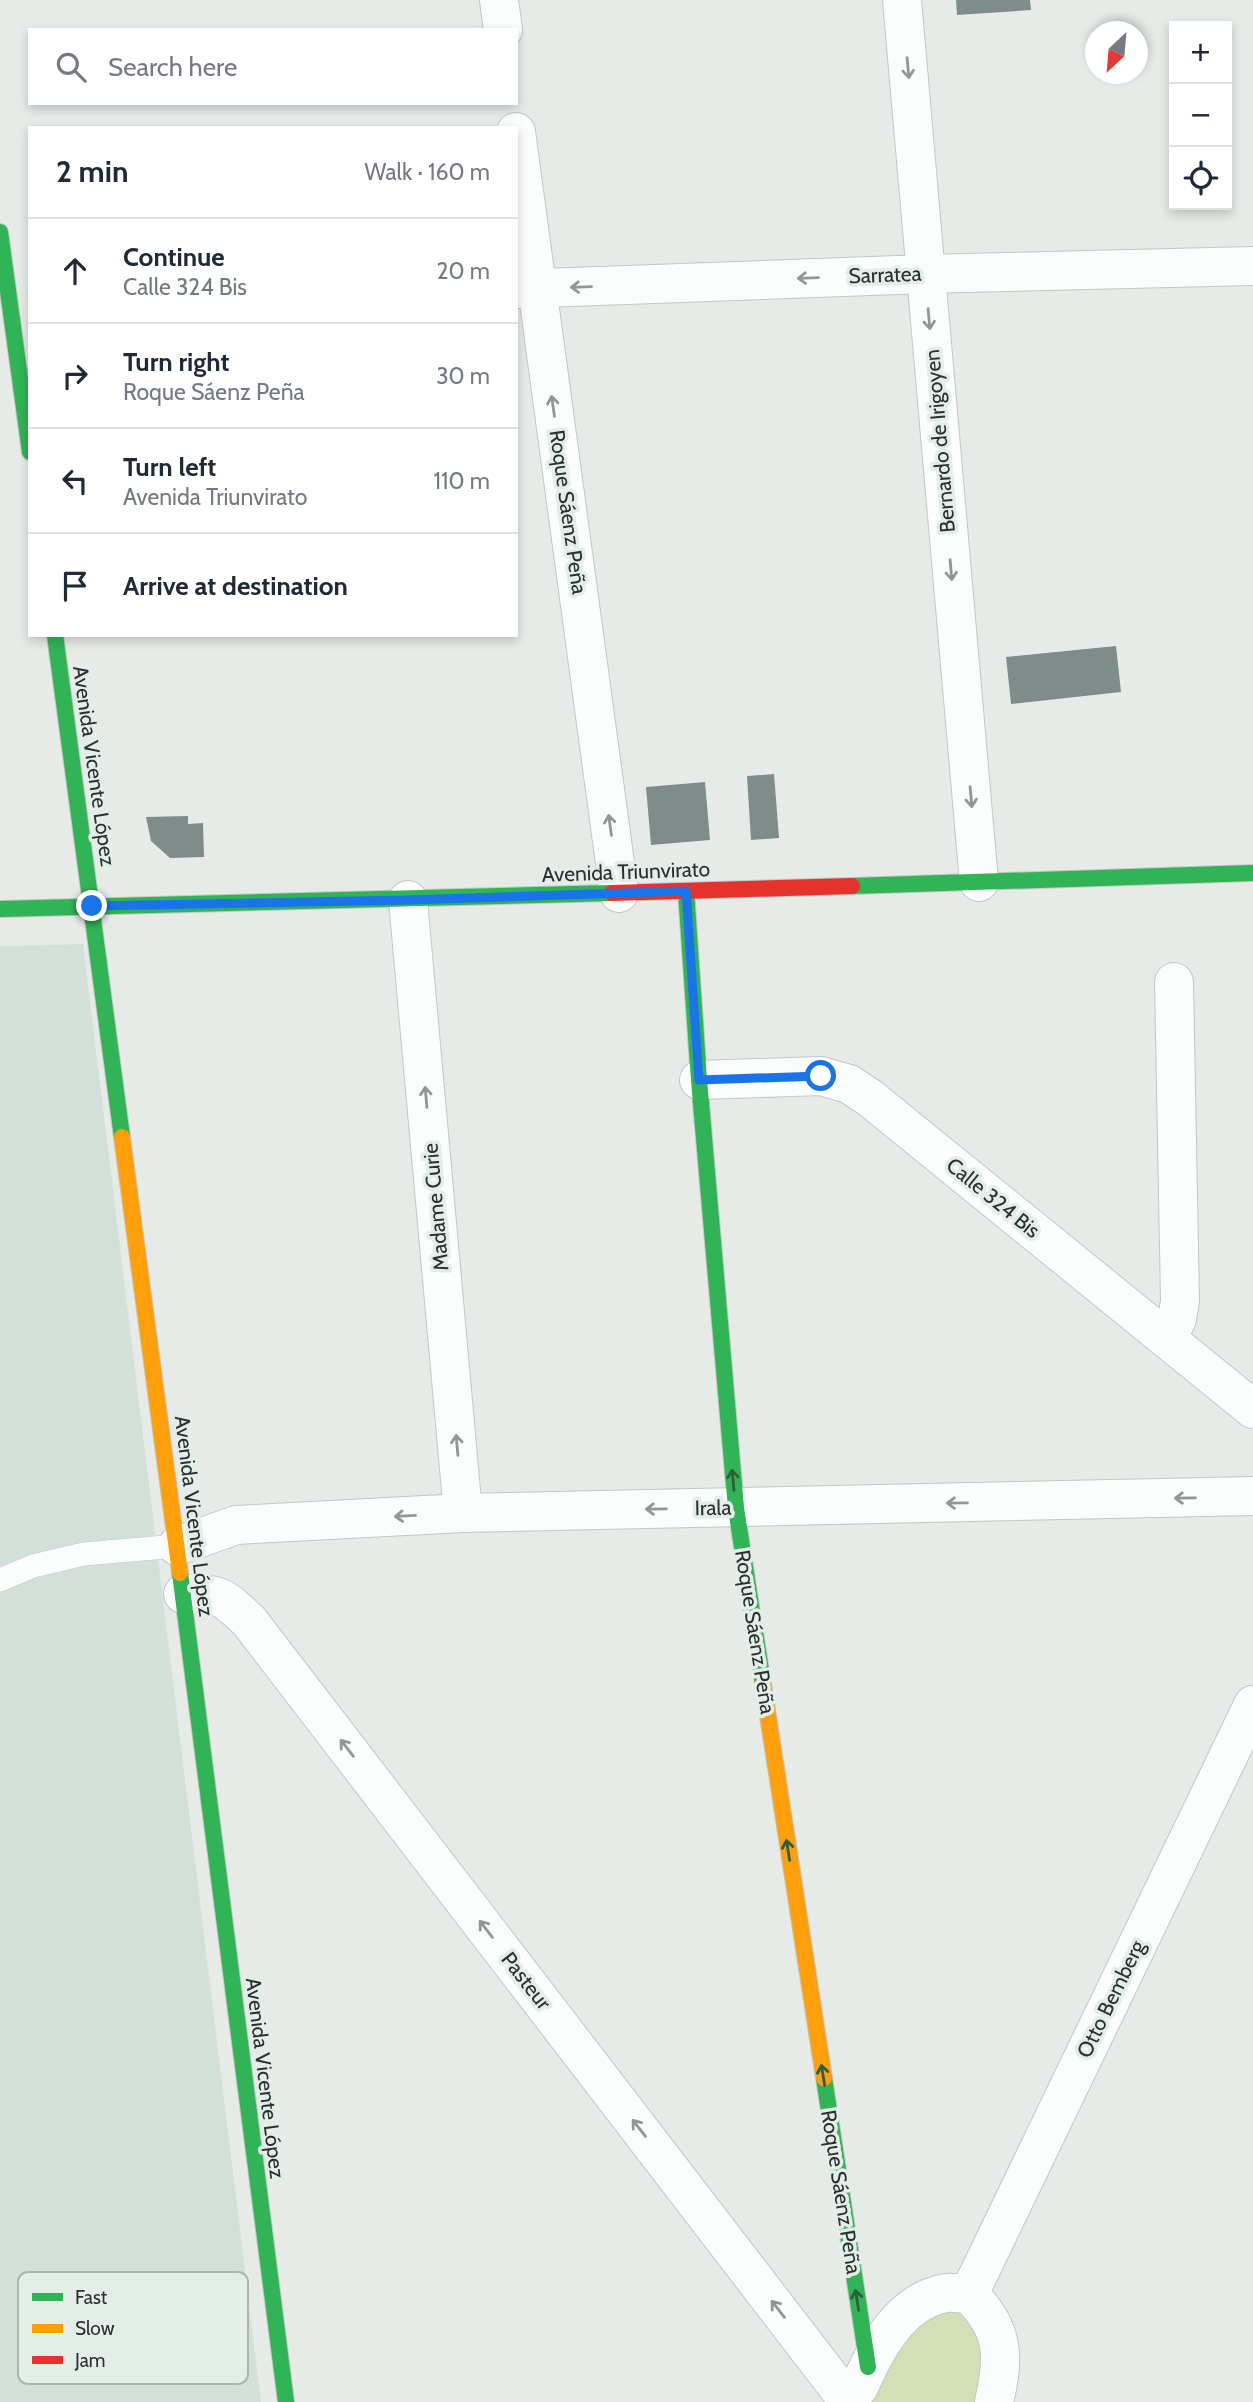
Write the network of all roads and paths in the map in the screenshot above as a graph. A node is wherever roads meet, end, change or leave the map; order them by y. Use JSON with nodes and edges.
{"nodes":[{"id":1,"x":499,"y":0,"type":"edge"},
{"id":2,"x":902,"y":0,"type":"edge"},
{"id":3,"x":503,"y":28,"type":"edge"},
{"id":4,"x":512,"y":105,"type":"edge"},
{"id":5,"x":515,"y":126,"type":"edge"},
{"id":6,"x":518,"y":159,"type":"edge"},
{"id":7,"x":0,"y":232,"type":"edge"},
{"id":8,"x":1253,"y":266,"type":"edge"},
{"id":9,"x":925,"y":274,"type":"junction"},
{"id":10,"x":527,"y":288,"type":"edge"},
{"id":11,"x":13,"y":304,"type":"edge"},
{"id":12,"x":28,"y":435,"type":"edge"},
{"id":13,"x":55,"y":637,"type":"edge"},
{"id":14,"x":1253,"y":873,"type":"edge"},
{"id":15,"x":979,"y":882,"type":"junction"},
{"id":16,"x":686,"y":891,"type":"junction"},
{"id":17,"x":620,"y":893,"type":"junction"},
{"id":18,"x":408,"y":900,"type":"junction"},
{"id":19,"x":92,"y":906,"type":"junction"},
{"id":20,"x":0,"y":909,"type":"edge"},
{"id":21,"x":1174,"y":982,"type":"dead end"},
{"id":22,"x":699,"y":1080,"type":"junction"},
{"id":23,"x":1167,"y":1339,"type":"junction"},
{"id":24,"x":1253,"y":1409,"type":"edge"},
{"id":25,"x":1253,"y":1496,"type":"edge"},
{"id":26,"x":736,"y":1508,"type":"junction"},
{"id":27,"x":463,"y":1513,"type":"junction"},
{"id":28,"x":177,"y":1546,"type":"junction"},
{"id":29,"x":0,"y":1580,"type":"edge"},
{"id":30,"x":183,"y":1594,"type":"junction"},
{"id":31,"x":1253,"y":1705,"type":"edge"},
{"id":32,"x":969,"y":2294,"type":"junction"},
{"id":33,"x":868,"y":2367,"type":"junction"},
{"id":34,"x":286,"y":2402,"type":"edge"},
{"id":35,"x":851,"y":2402,"type":"edge"},
{"id":36,"x":994,"y":2402,"type":"edge"}],
"edges":[{"from":1,"to":3,"type":"street"},
{"from":2,"to":9,"type":"street","name":"Bernardo de Irigoyen","one_way":true},
{"from":4,"to":5,"type":"street","name":"Roque Sáenz Peña"},
{"from":6,"to":10,"type":"street","name":"Roque Sáenz Peña"},
{"from":7,"to":11,"type":"street"},
{"from":8,"to":9,"type":"street","name":"Sarratea"},
{"from":9,"to":10,"type":"street","name":"Sarratea","one_way":true},
{"from":9,"to":15,"type":"street","name":"Bernardo de Irigoyen","one_way":true},
{"from":17,"to":10,"type":"street","name":"Roque Sáenz Peña","one_way":true},
{"from":11,"to":12,"type":"street"},
{"from":13,"to":19,"type":"street","name":"Avenida Vicente López"},
{"from":14,"to":15,"type":"street","name":"Avenida Triunvirato"},
{"from":15,"to":16,"type":"street","name":"Avenida Triunvirato"},
{"from":16,"to":17,"type":"street","name":"Avenida Triunvirato"},
{"from":16,"to":22,"type":"street","name":"Roque Sáenz Peña"},
{"from":17,"to":18,"type":"street","name":"Avenida Triunvirato"},
{"from":18,"to":19,"type":"street","name":"Avenida Triunvirato"},
{"from":27,"to":18,"type":"street","name":"Madame Curie","one_way":true},
{"from":19,"to":20,"type":"street","name":"Avenida Triunvirato"},
{"from":19,"to":28,"type":"street","name":"Avenida Vicente López"},
{"from":21,"to":23,"type":"street"},
{"from":22,"to":23,"type":"street","name":"Calle 324 Bis"},
{"from":26,"to":22,"type":"street","name":"Roque Sáenz Peña","one_way":true},
{"from":23,"to":24,"type":"street","name":"Calle 324 Bis"},
{"from":25,"to":26,"type":"street","name":"Irala","one_way":true},
{"from":26,"to":27,"type":"street","name":"Irala","one_way":true},
{"from":33,"to":26,"type":"street","name":"Roque Sáenz Peña","one_way":true},
{"from":27,"to":28,"type":"street","name":"Irala","one_way":true},
{"from":28,"to":29,"type":"lane"},
{"from":28,"to":30,"type":"street","name":"Avenida Vicente López"},
{"from":30,"to":34,"type":"street","name":"Avenida Vicente López"},
{"from":35,"to":30,"type":"street","name":"Pasteur","one_way":true},
{"from":31,"to":32,"type":"street","name":"Otto Bemberg"},
{"from":32,"to":33,"type":"street"},
{"from":32,"to":36,"type":"street"},
{"from":33,"to":35,"type":"street"}]}
